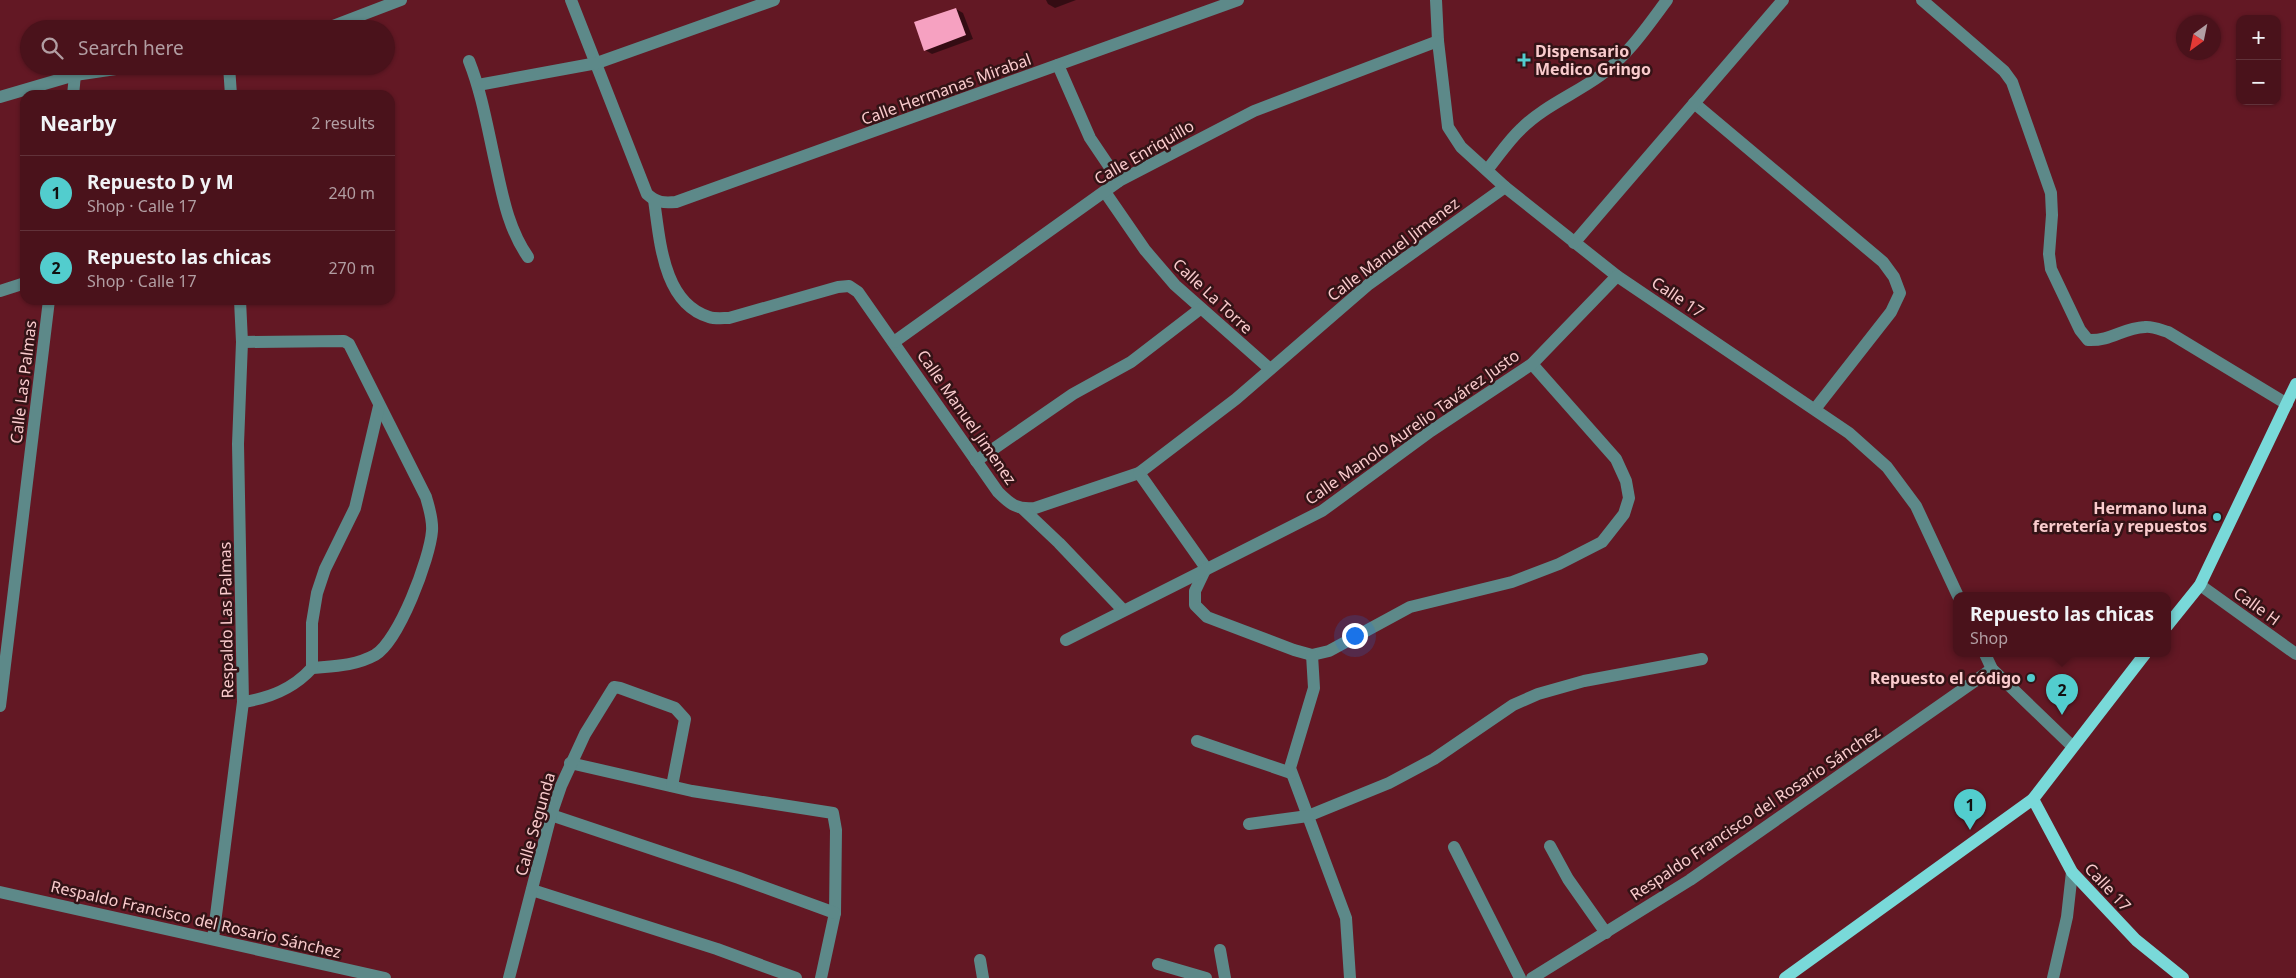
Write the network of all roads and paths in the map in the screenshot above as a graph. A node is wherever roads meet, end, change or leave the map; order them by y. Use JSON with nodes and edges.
{"nodes":[{"id":1,"x":401,"y":0,"type":"edge"},
{"id":2,"x":571,"y":0,"type":"edge"},
{"id":3,"x":774,"y":0,"type":"edge"},
{"id":4,"x":1238,"y":0,"type":"edge"},
{"id":5,"x":1436,"y":0,"type":"edge"},
{"id":6,"x":1667,"y":0,"type":"edge"},
{"id":7,"x":1783,"y":0,"type":"edge"},
{"id":8,"x":1922,"y":0,"type":"edge"},
{"id":9,"x":349,"y":20,"type":"edge"},
{"id":10,"x":1438,"y":41,"type":"junction"},
{"id":11,"x":469,"y":61,"type":"dead end"},
{"id":12,"x":597,"y":63,"type":"junction"},
{"id":13,"x":1058,"y":65,"type":"junction"},
{"id":14,"x":76,"y":75,"type":"joint"},
{"id":15,"x":230,"y":75,"type":"edge"},
{"id":16,"x":478,"y":85,"type":"junction"},
{"id":17,"x":24,"y":90,"type":"edge"},
{"id":18,"x":74,"y":90,"type":"edge"},
{"id":19,"x":231,"y":90,"type":"edge"},
{"id":20,"x":20,"y":91,"type":"edge"},
{"id":21,"x":0,"y":97,"type":"edge"},
{"id":22,"x":1694,"y":103,"type":"junction"},
{"id":23,"x":1487,"y":170,"type":"junction"},
{"id":24,"x":1119,"y":181,"type":"junction"},
{"id":25,"x":1505,"y":187,"type":"junction"},
{"id":26,"x":1105,"y":192,"type":"junction"},
{"id":27,"x":658,"y":202,"type":"junction"},
{"id":28,"x":1574,"y":244,"type":"junction"},
{"id":29,"x":528,"y":257,"type":"dead end"},
{"id":30,"x":1617,"y":276,"type":"junction"},
{"id":31,"x":20,"y":285,"type":"edge"},
{"id":32,"x":0,"y":291,"type":"edge"},
{"id":33,"x":48,"y":305,"type":"edge"},
{"id":34,"x":240,"y":305,"type":"edge"},
{"id":35,"x":1200,"y":309,"type":"junction"},
{"id":36,"x":242,"y":342,"type":"junction"},
{"id":37,"x":894,"y":342,"type":"junction"},
{"id":38,"x":1532,"y":364,"type":"junction"},
{"id":39,"x":1270,"y":369,"type":"junction"},
{"id":40,"x":2296,"y":384,"type":"edge"},
{"id":41,"x":2287,"y":404,"type":"junction"},
{"id":42,"x":380,"y":406,"type":"junction"},
{"id":43,"x":1815,"y":409,"type":"junction"},
{"id":44,"x":976,"y":461,"type":"junction"},
{"id":45,"x":1139,"y":473,"type":"junction"},
{"id":46,"x":1023,"y":510,"type":"junction"},
{"id":47,"x":1206,"y":568,"type":"junction"},
{"id":48,"x":2200,"y":585,"type":"junction"},
{"id":49,"x":1956,"y":592,"type":"edge"},
{"id":50,"x":1123,"y":610,"type":"junction"},
{"id":51,"x":2171,"y":621,"type":"edge"},
{"id":52,"x":1066,"y":640,"type":"dead end"},
{"id":53,"x":2296,"y":654,"type":"edge"},
{"id":54,"x":1312,"y":655,"type":"junction"},
{"id":55,"x":1986,"y":657,"type":"edge"},
{"id":56,"x":2143,"y":657,"type":"edge"},
{"id":57,"x":1702,"y":659,"type":"dead end"},
{"id":58,"x":312,"y":668,"type":"junction"},
{"id":59,"x":1992,"y":669,"type":"junction"},
{"id":60,"x":243,"y":702,"type":"junction"},
{"id":61,"x":0,"y":706,"type":"edge"},
{"id":62,"x":1197,"y":740,"type":"dead end"},
{"id":63,"x":2072,"y":746,"type":"junction"},
{"id":64,"x":570,"y":763,"type":"junction"},
{"id":65,"x":1290,"y":773,"type":"junction"},
{"id":66,"x":672,"y":786,"type":"junction"},
{"id":67,"x":2033,"y":799,"type":"junction"},
{"id":68,"x":551,"y":816,"type":"junction"},
{"id":69,"x":1308,"y":816,"type":"junction"},
{"id":70,"x":1249,"y":824,"type":"dead end"},
{"id":71,"x":1550,"y":846,"type":"dead end"},
{"id":72,"x":1454,"y":847,"type":"dead end"},
{"id":73,"x":2072,"y":872,"type":"junction"},
{"id":74,"x":532,"y":890,"type":"junction"},
{"id":75,"x":0,"y":892,"type":"edge"},
{"id":76,"x":835,"y":912,"type":"junction"},
{"id":77,"x":1606,"y":932,"type":"junction"},
{"id":78,"x":213,"y":939,"type":"junction"},
{"id":79,"x":1220,"y":950,"type":"dead end"},
{"id":80,"x":980,"y":960,"type":"dead end"},
{"id":81,"x":1158,"y":964,"type":"dead end"},
{"id":82,"x":385,"y":978,"type":"edge"},
{"id":83,"x":509,"y":978,"type":"edge"},
{"id":84,"x":796,"y":978,"type":"edge"},
{"id":85,"x":821,"y":978,"type":"edge"},
{"id":86,"x":983,"y":978,"type":"edge"},
{"id":87,"x":1206,"y":978,"type":"edge"},
{"id":88,"x":1225,"y":978,"type":"edge"},
{"id":89,"x":1350,"y":978,"type":"edge"},
{"id":90,"x":1520,"y":978,"type":"edge"},
{"id":91,"x":1532,"y":978,"type":"edge"},
{"id":92,"x":1785,"y":978,"type":"edge"},
{"id":93,"x":2053,"y":978,"type":"edge"},
{"id":94,"x":2183,"y":978,"type":"edge"}],
"edges":[{"from":1,"to":9,"type":"street"},
{"from":2,"to":12,"type":"street"},
{"from":3,"to":12,"type":"street"},
{"from":4,"to":13,"type":"street","name":"Calle Hermanas Mirabal"},
{"from":5,"to":10,"type":"street","name":"Calle 17"},
{"from":6,"to":23,"type":"street"},
{"from":7,"to":22,"type":"street"},
{"from":8,"to":41,"type":"street"},
{"from":10,"to":23,"type":"street","name":"Calle 17"},
{"from":10,"to":24,"type":"street","name":"Calle Enriquillo"},
{"from":11,"to":16,"type":"street"},
{"from":12,"to":16,"type":"street"},
{"from":12,"to":27,"type":"street"},
{"from":13,"to":24,"type":"street"},
{"from":13,"to":27,"type":"street","name":"Calle Hermanas Mirabal"},
{"from":14,"to":17,"type":"street"},
{"from":14,"to":18,"type":"street"},
{"from":15,"to":19,"type":"street"},
{"from":16,"to":29,"type":"street"},
{"from":20,"to":21,"type":"street"},
{"from":22,"to":28,"type":"street"},
{"from":22,"to":43,"type":"street"},
{"from":23,"to":25,"type":"street","name":"Calle 17"},
{"from":24,"to":26,"type":"street","name":"Calle Enriquillo"},
{"from":25,"to":28,"type":"street","name":"Calle 17"},
{"from":25,"to":39,"type":"street","name":"Calle Manuel Jimenez"},
{"from":26,"to":35,"type":"street","name":"Calle La Torre"},
{"from":26,"to":37,"type":"street","name":"Calle Enriquillo"},
{"from":27,"to":37,"type":"street","name":"Calle Manuel Jimenez"},
{"from":28,"to":30,"type":"street","name":"Calle 17"},
{"from":30,"to":38,"type":"street","name":"Calle Manolo Aurelio Tavárez Justo"},
{"from":30,"to":43,"type":"street","name":"Calle 17"},
{"from":31,"to":32,"type":"street"},
{"from":33,"to":61,"type":"street","name":"Calle Las Palmas"},
{"from":34,"to":36,"type":"street","name":"Respaldo Las Palmas"},
{"from":35,"to":39,"type":"street","name":"Calle La Torre"},
{"from":35,"to":44,"type":"street"},
{"from":36,"to":42,"type":"street"},
{"from":36,"to":60,"type":"street","name":"Respaldo Las Palmas"},
{"from":37,"to":44,"type":"street","name":"Calle Manuel Jimenez"},
{"from":38,"to":47,"type":"street","name":"Calle Manolo Aurelio Tavárez Justo"},
{"from":38,"to":54,"type":"street"},
{"from":39,"to":45,"type":"street","name":"Calle Manuel Jimenez"},
{"from":40,"to":41,"type":"main road"},
{"from":41,"to":48,"type":"main road"},
{"from":42,"to":58,"type":"street"},
{"from":42,"to":58,"type":"street"},
{"from":43,"to":49,"type":"street","name":"Calle 17"},
{"from":44,"to":46,"type":"street","name":"Calle Manuel Jimenez"},
{"from":45,"to":46,"type":"street","name":"Calle Manuel Jimenez"},
{"from":45,"to":47,"type":"street"},
{"from":46,"to":50,"type":"street"},
{"from":47,"to":50,"type":"street","name":"Calle Manolo Aurelio Tavárez Justo"},
{"from":47,"to":54,"type":"street"},
{"from":48,"to":51,"type":"main road"},
{"from":48,"to":53,"type":"street","name":"Calle H"},
{"from":50,"to":52,"type":"street","name":"Calle Manolo Aurelio Tavárez Justo"},
{"from":54,"to":65,"type":"street"},
{"from":55,"to":59,"type":"street"},
{"from":56,"to":63,"type":"main road"},
{"from":57,"to":69,"type":"street"},
{"from":58,"to":60,"type":"street"},
{"from":59,"to":63,"type":"street"},
{"from":59,"to":77,"type":"street","name":"Respaldo Francisco del Rosario Sánchez"},
{"from":60,"to":78,"type":"street","name":"Respaldo Las Palmas"},
{"from":62,"to":65,"type":"street"},
{"from":63,"to":67,"type":"main road"},
{"from":64,"to":66,"type":"street"},
{"from":64,"to":66,"type":"street","name":"Calle Segunda"},
{"from":64,"to":68,"type":"street","name":"Calle Segunda"},
{"from":65,"to":69,"type":"street"},
{"from":66,"to":76,"type":"street"},
{"from":67,"to":73,"type":"main road","name":"Calle 17"},
{"from":67,"to":92,"type":"main road"},
{"from":68,"to":74,"type":"street","name":"Calle Segunda"},
{"from":68,"to":76,"type":"street"},
{"from":69,"to":70,"type":"street"},
{"from":69,"to":89,"type":"street"},
{"from":71,"to":77,"type":"street"},
{"from":72,"to":90,"type":"street"},
{"from":73,"to":93,"type":"street"},
{"from":73,"to":94,"type":"main road","name":"Calle 17"},
{"from":74,"to":83,"type":"street","name":"Calle Segunda"},
{"from":74,"to":84,"type":"street"},
{"from":75,"to":78,"type":"street","name":"Respaldo Francisco del Rosario Sánchez"},
{"from":76,"to":85,"type":"street"},
{"from":77,"to":91,"type":"street","name":"Respaldo Francisco del Rosario Sánchez"},
{"from":78,"to":82,"type":"street","name":"Respaldo Francisco del Rosario Sánchez"},
{"from":79,"to":88,"type":"street"},
{"from":80,"to":86,"type":"street"},
{"from":81,"to":87,"type":"street"}]}
